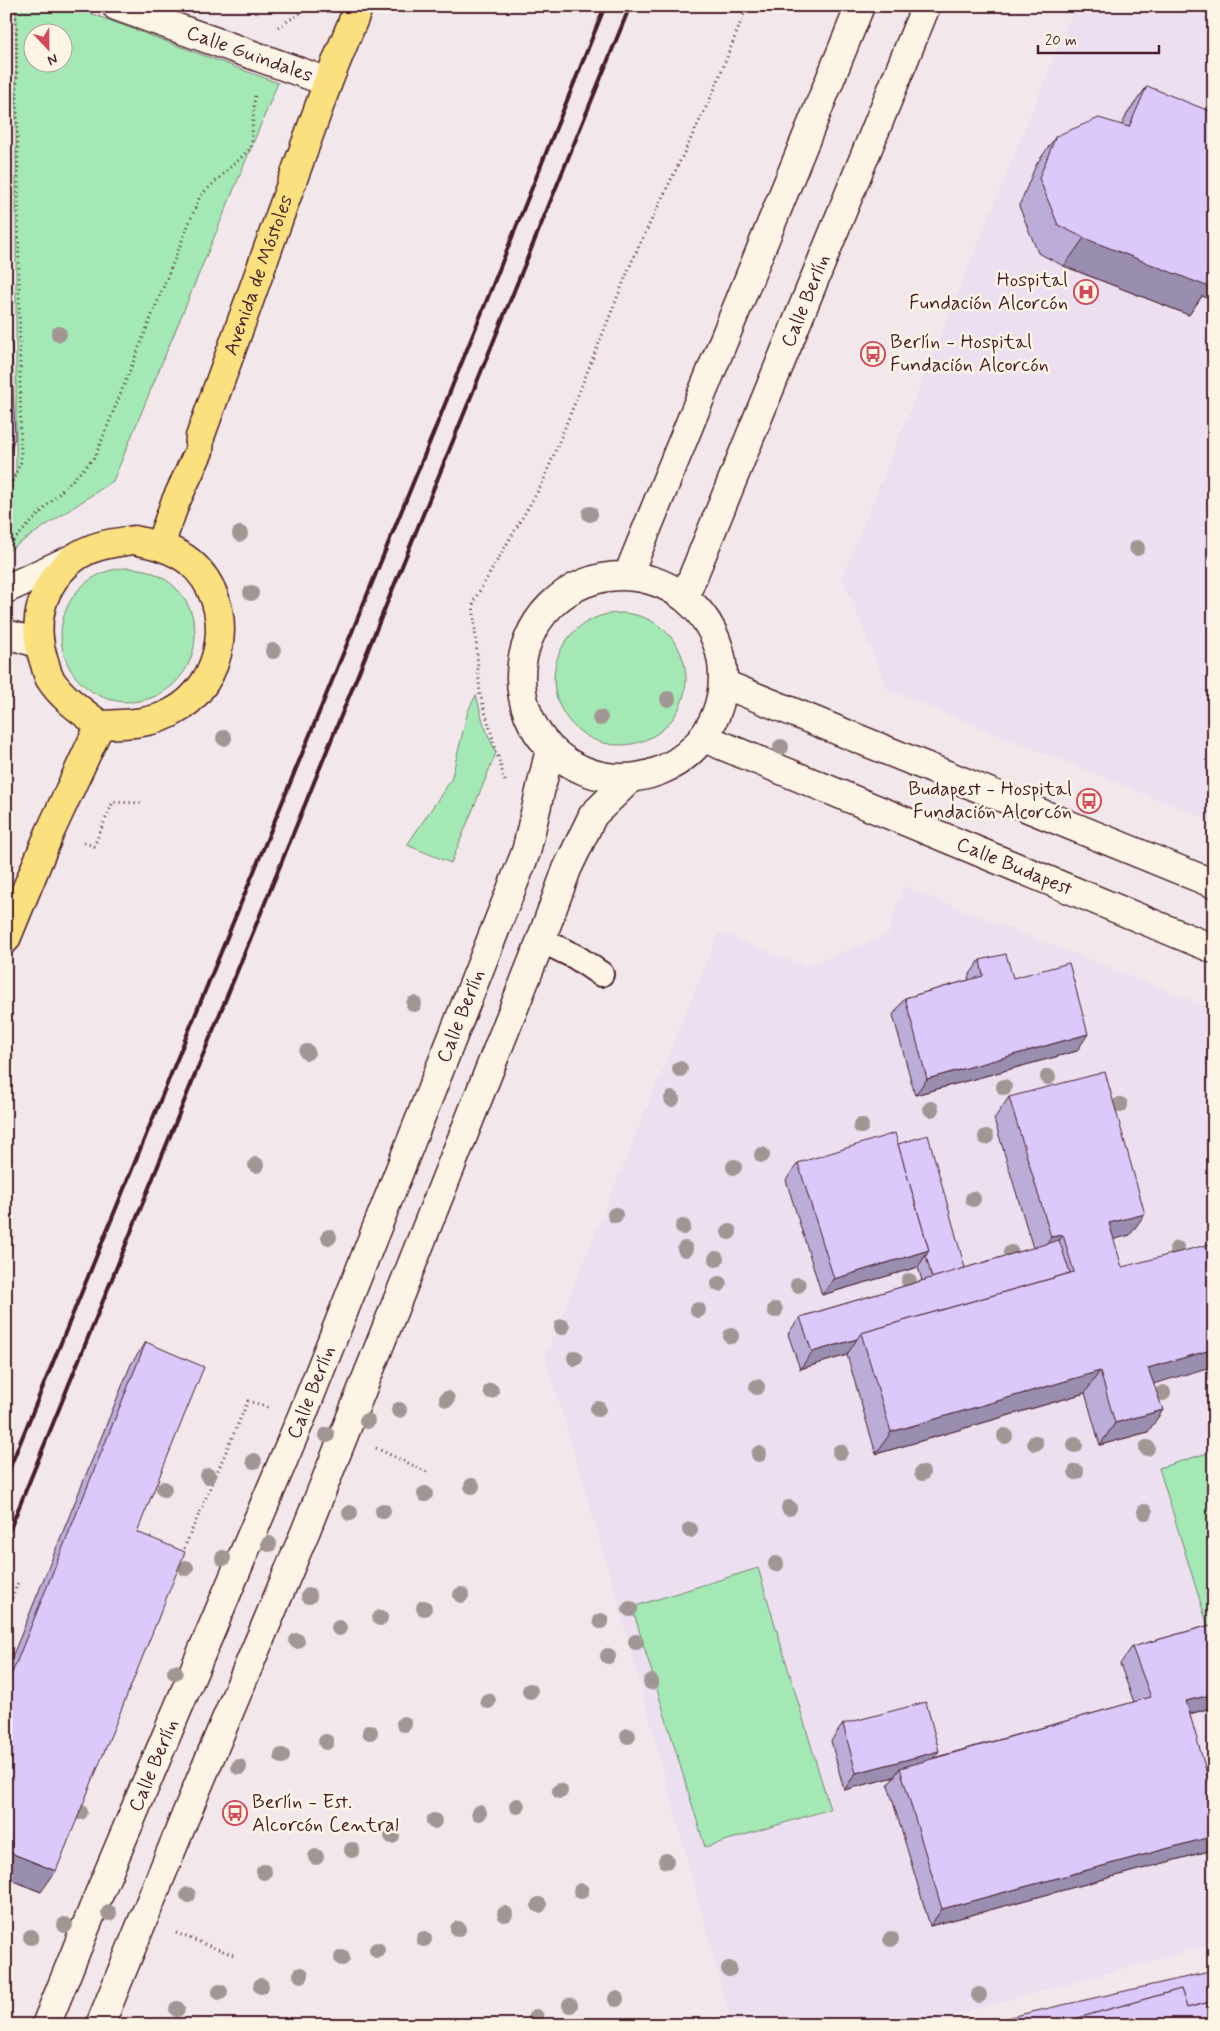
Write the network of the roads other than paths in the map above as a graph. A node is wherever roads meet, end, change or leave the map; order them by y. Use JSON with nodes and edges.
{"nodes":[{"id":1,"x":116,"y":6,"type":"edge"},
{"id":2,"x":359,"y":6,"type":"edge"},
{"id":3,"x":860,"y":6,"type":"edge"},
{"id":4,"x":926,"y":6,"type":"edge"},
{"id":5,"x":328,"y":82,"type":"junction"},
{"id":6,"x":160,"y":545,"type":"junction"},
{"id":7,"x":74,"y":558,"type":"junction"},
{"id":8,"x":628,"y":575,"type":"junction"},
{"id":9,"x":6,"y":589,"type":"edge"},
{"id":10,"x":685,"y":596,"type":"junction"},
{"id":11,"x":6,"y":634,"type":"edge"},
{"id":12,"x":38,"y":643,"type":"junction"},
{"id":13,"x":724,"y":684,"type":"junction"},
{"id":14,"x":100,"y":725,"type":"junction"},
{"id":15,"x":704,"y":738,"type":"junction"},
{"id":16,"x":550,"y":749,"type":"junction"},
{"id":17,"x":630,"y":778,"type":"junction"},
{"id":18,"x":1214,"y":884,"type":"edge"},
{"id":19,"x":6,"y":938,"type":"edge"},
{"id":20,"x":541,"y":940,"type":"junction"},
{"id":21,"x":1214,"y":949,"type":"edge"},
{"id":22,"x":601,"y":974,"type":"dead end"},
{"id":23,"x":46,"y":2025,"type":"edge"},
{"id":24,"x":100,"y":2025,"type":"edge"}],
"edges":[{"from":1,"to":5,"type":"street","name":"Calle Guindales"},
{"from":2,"to":5,"type":"main road","name":"Avenida de Móstoles"},
{"from":3,"to":8,"type":"street"},
{"from":4,"to":10,"type":"street","name":"Calle Berlín"},
{"from":5,"to":6,"type":"main road","name":"Avenida de Móstoles"},
{"from":6,"to":7,"type":"main road"},
{"from":6,"to":14,"type":"main road"},
{"from":7,"to":9,"type":"street"},
{"from":7,"to":12,"type":"main road"},
{"from":8,"to":10,"type":"street"},
{"from":8,"to":16,"type":"street"},
{"from":10,"to":13,"type":"street"},
{"from":11,"to":12,"type":"street"},
{"from":12,"to":14,"type":"main road"},
{"from":13,"to":15,"type":"street"},
{"from":13,"to":18,"type":"street"},
{"from":14,"to":19,"type":"main road"},
{"from":15,"to":17,"type":"street"},
{"from":15,"to":21,"type":"street","name":"Calle Budapest"},
{"from":16,"to":17,"type":"street"},
{"from":16,"to":23,"type":"street","name":"Calle Berlín"},
{"from":17,"to":20,"type":"street"},
{"from":20,"to":22,"type":"lane"},
{"from":20,"to":24,"type":"street"}]}
